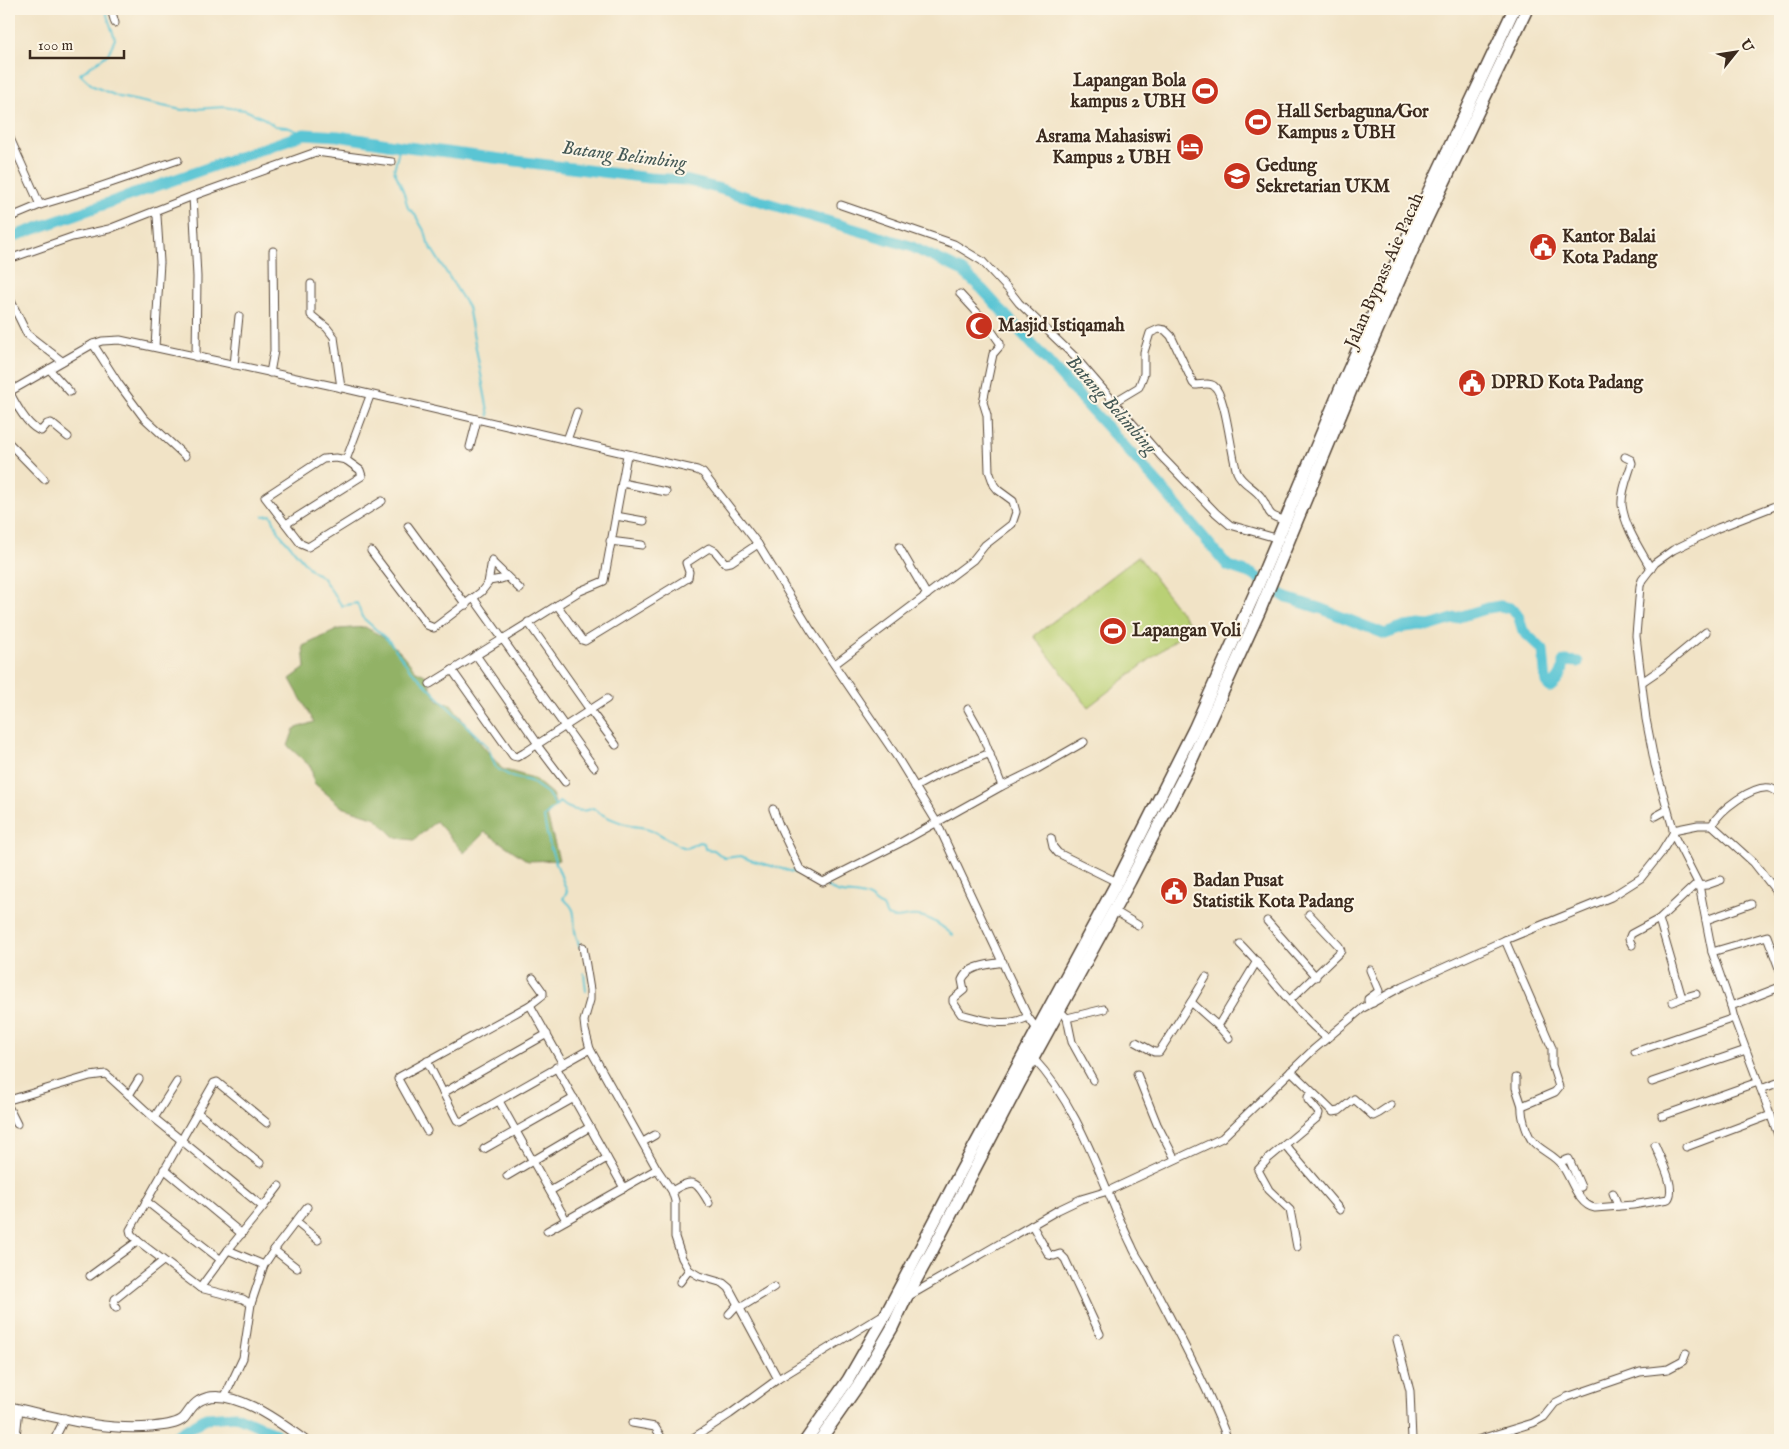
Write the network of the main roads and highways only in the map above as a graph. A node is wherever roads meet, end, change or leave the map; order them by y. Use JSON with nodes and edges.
{"nodes":[{"id":1,"x":1514,"y":9,"type":"edge"},
{"id":2,"x":1527,"y":9,"type":"edge"},
{"id":3,"x":1102,"y":920,"type":"junction"},
{"id":4,"x":880,"y":1336,"type":"junction"},
{"id":5,"x":806,"y":1440,"type":"edge"},
{"id":6,"x":820,"y":1440,"type":"edge"}],
"edges":[{"from":1,"to":3,"type":"highway"},
{"from":2,"to":3,"type":"highway","name":"Jalan Bypass Aie Pacah"},
{"from":3,"to":4,"type":"highway"},
{"from":3,"to":4,"type":"highway"},
{"from":4,"to":5,"type":"highway"},
{"from":4,"to":6,"type":"highway"}]}
